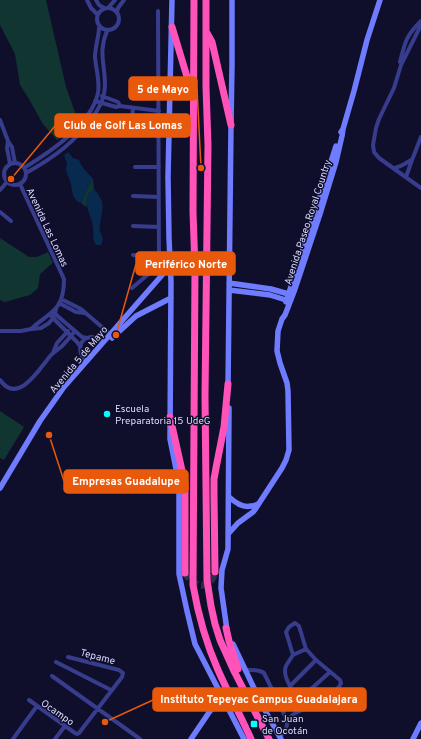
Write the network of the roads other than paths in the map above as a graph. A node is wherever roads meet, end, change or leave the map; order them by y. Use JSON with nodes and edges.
{"nodes":[{"id":1,"x":87,"y":0,"type":"edge"},
{"id":2,"x":96,"y":0,"type":"edge"},
{"id":3,"x":115,"y":0,"type":"edge"},
{"id":4,"x":124,"y":0,"type":"edge"},
{"id":5,"x":172,"y":0,"type":"edge"},
{"id":6,"x":194,"y":0,"type":"edge"},
{"id":7,"x":206,"y":0,"type":"edge"},
{"id":8,"x":232,"y":0,"type":"edge"},
{"id":9,"x":380,"y":0,"type":"edge"},
{"id":10,"x":106,"y":8,"type":"junction"},
{"id":11,"x":158,"y":11,"type":"dead end"},
{"id":12,"x":117,"y":12,"type":"junction"},
{"id":13,"x":98,"y":14,"type":"junction"},
{"id":14,"x":421,"y":21,"type":"edge"},
{"id":15,"x":421,"y":25,"type":"edge"},
{"id":16,"x":99,"y":27,"type":"junction"},
{"id":17,"x":172,"y":27,"type":"junction"},
{"id":18,"x":107,"y":31,"type":"junction"},
{"id":19,"x":206,"y":32,"type":"junction"},
{"id":20,"x":398,"y":75,"type":"junction"},
{"id":21,"x":97,"y":95,"type":"junction"},
{"id":22,"x":104,"y":97,"type":"junction"},
{"id":23,"x":193,"y":99,"type":"junction"},
{"id":24,"x":95,"y":101,"type":"junction"},
{"id":25,"x":101,"y":103,"type":"junction"},
{"id":26,"x":120,"y":106,"type":"junction"},
{"id":27,"x":134,"y":108,"type":"junction"},
{"id":28,"x":159,"y":111,"type":"junction"},
{"id":29,"x":0,"y":120,"type":"edge"},
{"id":30,"x":231,"y":125,"type":"junction"},
{"id":31,"x":132,"y":133,"type":"dead end"},
{"id":32,"x":421,"y":137,"type":"edge"},
{"id":33,"x":8,"y":141,"type":"junction"},
{"id":34,"x":412,"y":160,"type":"junction"},
{"id":35,"x":15,"y":163,"type":"junction"},
{"id":36,"x":10,"y":164,"type":"junction"},
{"id":37,"x":135,"y":167,"type":"dead end"},
{"id":38,"x":24,"y":168,"type":"junction"},
{"id":39,"x":159,"y":168,"type":"junction"},
{"id":40,"x":394,"y":168,"type":"junction"},
{"id":41,"x":2,"y":173,"type":"edge"},
{"id":42,"x":26,"y":174,"type":"junction"},
{"id":43,"x":406,"y":177,"type":"junction"},
{"id":44,"x":4,"y":180,"type":"edge"},
{"id":45,"x":20,"y":184,"type":"junction"},
{"id":46,"x":421,"y":188,"type":"edge"},
{"id":47,"x":0,"y":190,"type":"edge"},
{"id":48,"x":133,"y":196,"type":"dead end"},
{"id":49,"x":159,"y":197,"type":"junction"},
{"id":50,"x":0,"y":212,"type":"edge"},
{"id":51,"x":11,"y":221,"type":"dead end"},
{"id":52,"x":133,"y":226,"type":"dead end"},
{"id":53,"x":159,"y":227,"type":"junction"},
{"id":54,"x":132,"y":256,"type":"dead end"},
{"id":55,"x":159,"y":257,"type":"junction"},
{"id":56,"x":170,"y":266,"type":"junction"},
{"id":57,"x":229,"y":283,"type":"junction"},
{"id":58,"x":132,"y":288,"type":"dead end"},
{"id":59,"x":271,"y":289,"type":"junction"},
{"id":60,"x":229,"y":290,"type":"junction"},
{"id":61,"x":291,"y":295,"type":"junction"},
{"id":62,"x":270,"y":296,"type":"junction"},
{"id":63,"x":171,"y":298,"type":"junction"},
{"id":64,"x":60,"y":301,"type":"junction"},
{"id":65,"x":288,"y":301,"type":"junction"},
{"id":66,"x":53,"y":313,"type":"junction"},
{"id":67,"x":71,"y":327,"type":"junction"},
{"id":68,"x":0,"y":331,"type":"edge"},
{"id":69,"x":75,"y":331,"type":"junction"},
{"id":70,"x":67,"y":332,"type":"junction"},
{"id":71,"x":110,"y":334,"type":"junction"},
{"id":72,"x":71,"y":336,"type":"junction"},
{"id":73,"x":87,"y":338,"type":"junction"},
{"id":74,"x":104,"y":341,"type":"junction"},
{"id":75,"x":80,"y":346,"type":"junction"},
{"id":76,"x":53,"y":353,"type":"junction"},
{"id":77,"x":86,"y":361,"type":"junction"},
{"id":78,"x":0,"y":380,"type":"edge"},
{"id":79,"x":228,"y":384,"type":"junction"},
{"id":80,"x":170,"y":417,"type":"junction"},
{"id":81,"x":35,"y":430,"type":"junction"},
{"id":82,"x":0,"y":488,"type":"edge"},
{"id":83,"x":229,"y":496,"type":"junction"},
{"id":84,"x":258,"y":504,"type":"junction"},
{"id":85,"x":229,"y":533,"type":"junction"},
{"id":86,"x":215,"y":572,"type":"dead end"},
{"id":87,"x":185,"y":573,"type":"dead end"},
{"id":88,"x":226,"y":628,"type":"junction"},
{"id":89,"x":306,"y":649,"type":"junction"},
{"id":90,"x":294,"y":655,"type":"junction"},
{"id":91,"x":68,"y":657,"type":"dead end"},
{"id":92,"x":316,"y":660,"type":"junction"},
{"id":93,"x":56,"y":662,"type":"dead end"},
{"id":94,"x":245,"y":670,"type":"junction"},
{"id":95,"x":330,"y":672,"type":"junction"},
{"id":96,"x":52,"y":676,"type":"dead end"},
{"id":97,"x":290,"y":686,"type":"junction"},
{"id":98,"x":111,"y":690,"type":"junction"},
{"id":99,"x":246,"y":692,"type":"junction"},
{"id":100,"x":220,"y":694,"type":"junction"},
{"id":101,"x":295,"y":696,"type":"junction"},
{"id":102,"x":302,"y":697,"type":"junction"},
{"id":103,"x":29,"y":700,"type":"dead end"},
{"id":104,"x":279,"y":704,"type":"junction"},
{"id":105,"x":37,"y":706,"type":"junction"},
{"id":106,"x":307,"y":706,"type":"junction"},
{"id":107,"x":98,"y":708,"type":"junction"},
{"id":108,"x":228,"y":708,"type":"junction"},
{"id":109,"x":210,"y":711,"type":"junction"},
{"id":110,"x":287,"y":720,"type":"junction"},
{"id":111,"x":421,"y":723,"type":"edge"},
{"id":112,"x":65,"y":726,"type":"junction"},
{"id":113,"x":281,"y":738,"type":"edge"},
{"id":114,"x":13,"y":739,"type":"edge"},
{"id":115,"x":55,"y":739,"type":"edge"},
{"id":116,"x":140,"y":739,"type":"edge"},
{"id":117,"x":191,"y":739,"type":"edge"},
{"id":118,"x":244,"y":739,"type":"edge"},
{"id":119,"x":251,"y":739,"type":"edge"},
{"id":120,"x":269,"y":739,"type":"edge"},
{"id":121,"x":414,"y":739,"type":"edge"}],
"edges":[{"from":1,"to":13,"type":"street"},
{"from":2,"to":10,"type":"street"},
{"from":3,"to":10,"type":"street"},
{"from":4,"to":12,"type":"street"},
{"from":5,"to":17,"type":"main road"},
{"from":6,"to":23,"type":"highway"},
{"from":7,"to":19,"type":"highway"},
{"from":8,"to":30,"type":"main road"},
{"from":9,"to":61,"type":"main road","name":"Avenida Paseo Royal Country"},
{"from":10,"to":12,"type":"street"},
{"from":10,"to":13,"type":"street"},
{"from":11,"to":28,"type":"street"},
{"from":12,"to":18,"type":"street"},
{"from":13,"to":16,"type":"street"},
{"from":14,"to":20,"type":"street"},
{"from":15,"to":20,"type":"street"},
{"from":16,"to":18,"type":"street"},
{"from":16,"to":21,"type":"street"},
{"from":17,"to":23,"type":"highway"},
{"from":17,"to":56,"type":"main road"},
{"from":18,"to":22,"type":"street"},
{"from":19,"to":30,"type":"highway"},
{"from":19,"to":99,"type":"highway"},
{"from":20,"to":40,"type":"street"},
{"from":21,"to":22,"type":"street"},
{"from":21,"to":24,"type":"street"},
{"from":22,"to":25,"type":"street"},
{"from":22,"to":26,"type":"street"},
{"from":23,"to":119,"type":"highway"},
{"from":24,"to":25,"type":"street"},
{"from":24,"to":38,"type":"street"},
{"from":25,"to":26,"type":"street"},
{"from":25,"to":42,"type":"street"},
{"from":26,"to":27,"type":"street"},
{"from":27,"to":28,"type":"street"},
{"from":27,"to":31,"type":"street"},
{"from":28,"to":39,"type":"street"},
{"from":29,"to":33,"type":"street"},
{"from":30,"to":57,"type":"main road"},
{"from":32,"to":34,"type":"street"},
{"from":33,"to":35,"type":"street"},
{"from":33,"to":36,"type":"street"},
{"from":34,"to":40,"type":"street"},
{"from":34,"to":43,"type":"street"},
{"from":35,"to":36,"type":"street"},
{"from":35,"to":38,"type":"street"},
{"from":36,"to":41,"type":"street"},
{"from":37,"to":39,"type":"street"},
{"from":38,"to":42,"type":"street"},
{"from":39,"to":49,"type":"street"},
{"from":40,"to":43,"type":"street"},
{"from":41,"to":44,"type":"street"},
{"from":42,"to":45,"type":"street"},
{"from":43,"to":46,"type":"street"},
{"from":44,"to":45,"type":"street"},
{"from":44,"to":47,"type":"street"},
{"from":45,"to":64,"type":"street","name":"Avenida Las Lomas"},
{"from":48,"to":49,"type":"street"},
{"from":49,"to":53,"type":"street"},
{"from":50,"to":51,"type":"street"},
{"from":52,"to":53,"type":"street"},
{"from":53,"to":55,"type":"street"},
{"from":54,"to":55,"type":"street"},
{"from":55,"to":58,"type":"street"},
{"from":56,"to":63,"type":"main road"},
{"from":56,"to":71,"type":"main road","name":"Avenida 5 de Mayo"},
{"from":57,"to":59,"type":"main road"},
{"from":57,"to":60,"type":"main road"},
{"from":59,"to":61,"type":"main road"},
{"from":59,"to":62,"type":"main road"},
{"from":60,"to":62,"type":"main road"},
{"from":60,"to":79,"type":"main road"},
{"from":61,"to":65,"type":"main road","name":"Avenida Paseo Royal Country"},
{"from":62,"to":65,"type":"main road"},
{"from":63,"to":80,"type":"main road"},
{"from":63,"to":81,"type":"main road","name":"Avenida 5 de Mayo"},
{"from":64,"to":66,"type":"street","name":"Avenida Las Lomas"},
{"from":64,"to":71,"type":"street"},
{"from":65,"to":84,"type":"main road","name":"Avenida Paseo Royal Country"},
{"from":66,"to":67,"type":"street"},
{"from":66,"to":68,"type":"street"},
{"from":66,"to":70,"type":"street"},
{"from":67,"to":69,"type":"street"},
{"from":67,"to":70,"type":"street"},
{"from":69,"to":72,"type":"street"},
{"from":69,"to":73,"type":"street"},
{"from":70,"to":72,"type":"street"},
{"from":70,"to":76,"type":"street"},
{"from":71,"to":74,"type":"main road","name":"Avenida 5 de Mayo"},
{"from":72,"to":75,"type":"street"},
{"from":72,"to":76,"type":"street"},
{"from":73,"to":74,"type":"street"},
{"from":73,"to":75,"type":"street"},
{"from":74,"to":77,"type":"main road","name":"Avenida 5 de Mayo"},
{"from":75,"to":77,"type":"street"},
{"from":76,"to":78,"type":"street"},
{"from":77,"to":81,"type":"main road","name":"Avenida 5 de Mayo"},
{"from":79,"to":83,"type":"main road"},
{"from":79,"to":86,"type":"highway"},
{"from":80,"to":87,"type":"highway"},
{"from":80,"to":100,"type":"main road"},
{"from":81,"to":82,"type":"main road","name":"Avenida 5 de Mayo"},
{"from":83,"to":84,"type":"main road"},
{"from":83,"to":85,"type":"main road"},
{"from":84,"to":85,"type":"main road","name":"Avenida Paseo Royal Country"},
{"from":85,"to":88,"type":"main road"},
{"from":88,"to":94,"type":"main road"},
{"from":88,"to":99,"type":"highway"},
{"from":89,"to":90,"type":"street"},
{"from":89,"to":90,"type":"street"},
{"from":89,"to":92,"type":"street"},
{"from":90,"to":97,"type":"street"},
{"from":91,"to":98,"type":"street","name":"Tepame"},
{"from":92,"to":95,"type":"street"},
{"from":92,"to":97,"type":"street"},
{"from":93,"to":98,"type":"street"},
{"from":94,"to":104,"type":"street"},
{"from":94,"to":113,"type":"main road"},
{"from":95,"to":102,"type":"street"},
{"from":95,"to":106,"type":"street"},
{"from":96,"to":107,"type":"street"},
{"from":97,"to":101,"type":"street"},
{"from":98,"to":107,"type":"street"},
{"from":99,"to":120,"type":"highway"},
{"from":100,"to":108,"type":"main road"},
{"from":100,"to":109,"type":"main road"},
{"from":101,"to":102,"type":"street"},
{"from":101,"to":104,"type":"street"},
{"from":102,"to":106,"type":"street"},
{"from":103,"to":105,"type":"street","name":"Ocampo"},
{"from":104,"to":110,"type":"street"},
{"from":105,"to":112,"type":"street","name":"Ocampo"},
{"from":105,"to":114,"type":"street"},
{"from":106,"to":110,"type":"street"},
{"from":107,"to":112,"type":"street","name":"Ocampo"},
{"from":107,"to":116,"type":"street"},
{"from":108,"to":109,"type":"main road"},
{"from":108,"to":118,"type":"main road"},
{"from":109,"to":117,"type":"main road"},
{"from":110,"to":113,"type":"street"},
{"from":111,"to":121,"type":"main road"},
{"from":112,"to":115,"type":"street"}]}
